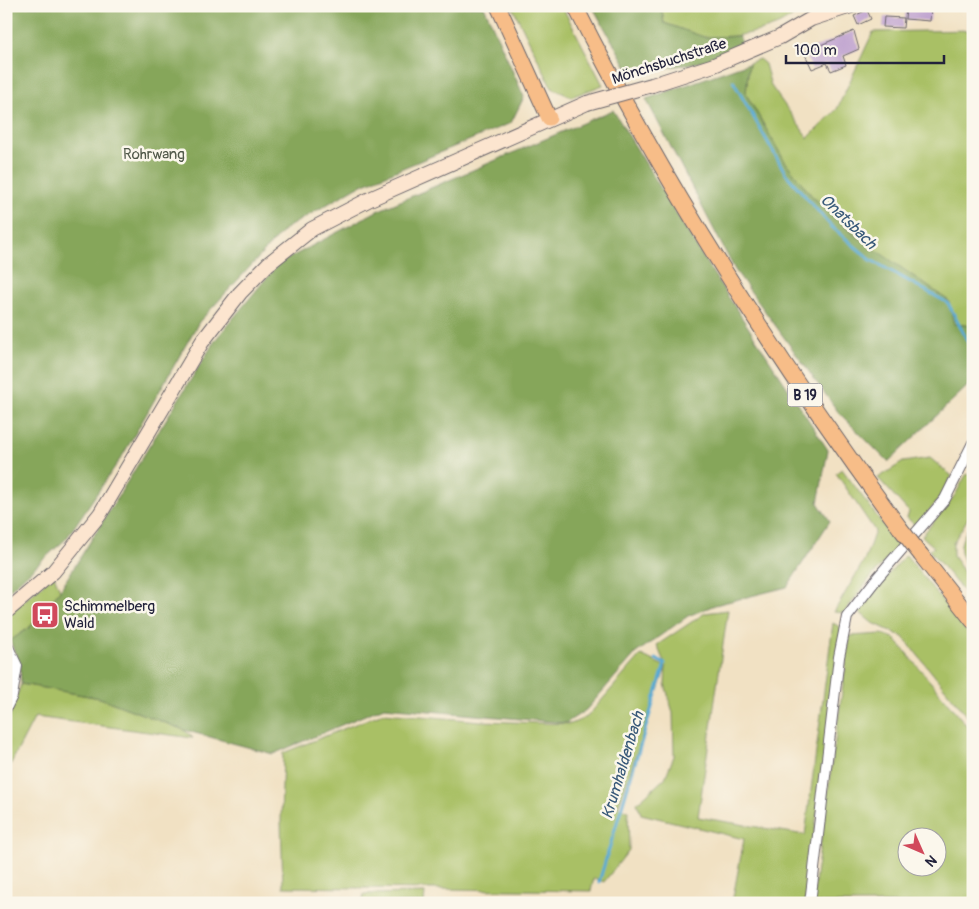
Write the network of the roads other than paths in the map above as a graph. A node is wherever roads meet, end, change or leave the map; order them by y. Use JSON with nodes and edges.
{"nodes":[{"id":1,"x":498,"y":6,"type":"edge"},
{"id":2,"x":575,"y":6,"type":"edge"},
{"id":3,"x":851,"y":6,"type":"edge"},
{"id":4,"x":550,"y":118,"type":"junction"},
{"id":5,"x":973,"y":443,"type":"edge"},
{"id":6,"x":6,"y":612,"type":"edge"},
{"id":7,"x":973,"y":621,"type":"edge"},
{"id":8,"x":6,"y":643,"type":"edge"},
{"id":9,"x":6,"y":708,"type":"edge"},
{"id":10,"x":810,"y":903,"type":"edge"}],
"edges":[{"from":1,"to":4,"type":"main road"},
{"from":2,"to":7,"type":"main road","number":"B 19","bridge":true},
{"from":3,"to":4,"type":"street","name":"Mönchsbuchstraße","bridge":true},
{"from":4,"to":6,"type":"street","name":"Mönchsbuchstraße"},
{"from":5,"to":10,"type":"street"},
{"from":8,"to":9,"type":"street"}]}
